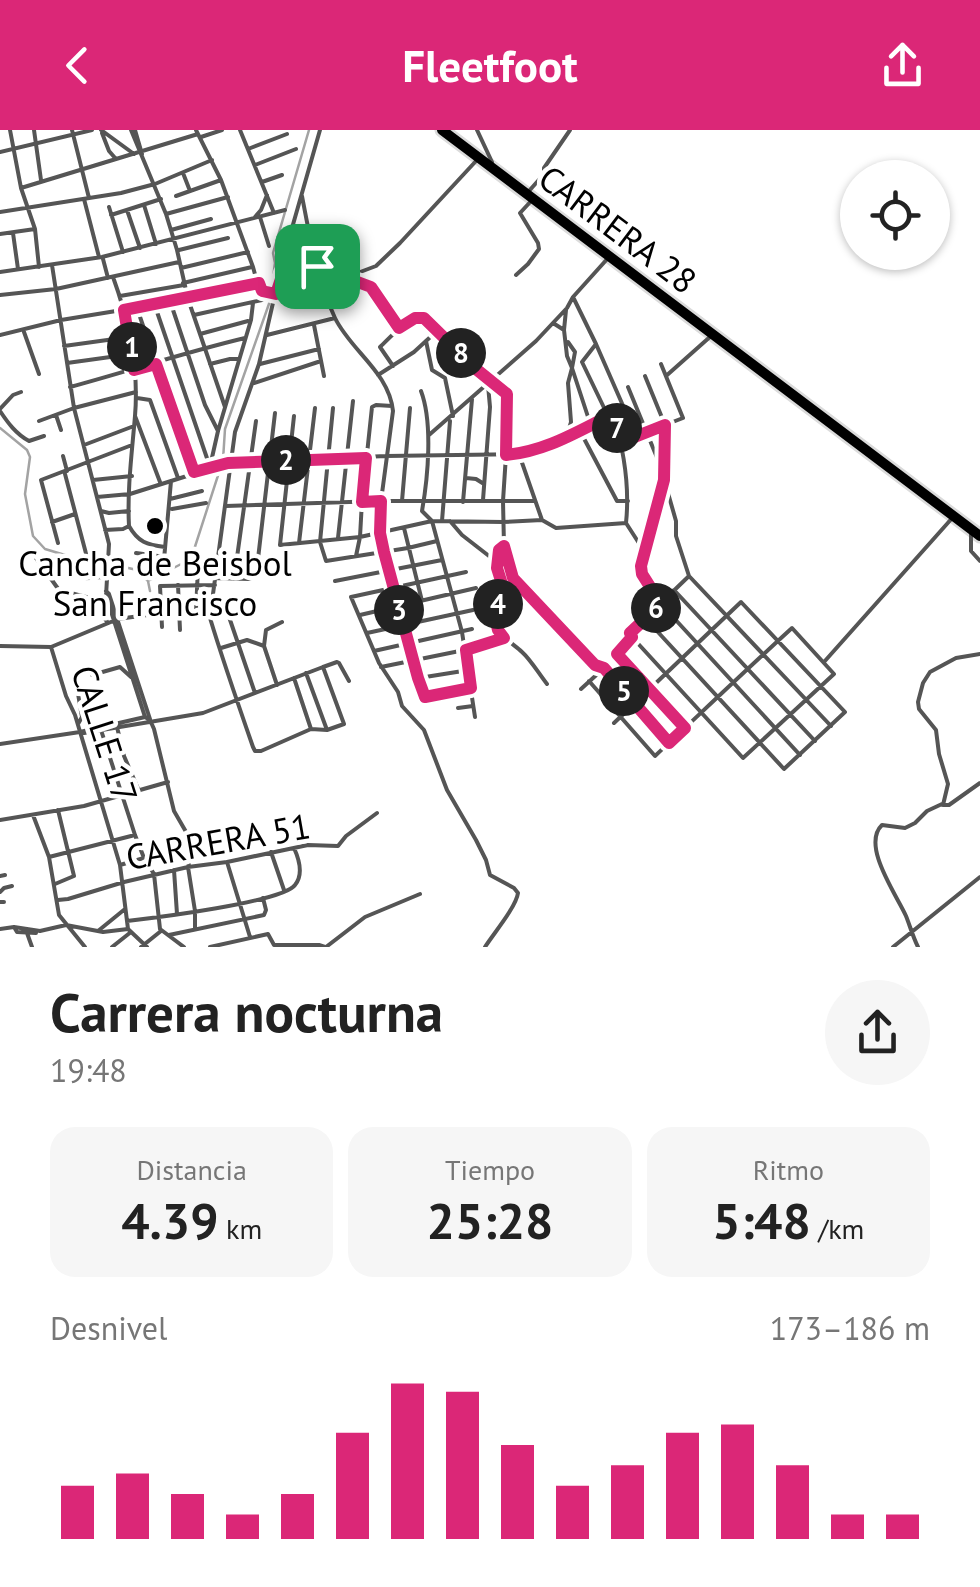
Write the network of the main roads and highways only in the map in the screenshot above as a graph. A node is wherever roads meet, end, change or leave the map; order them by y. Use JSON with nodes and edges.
{"nodes":[{"id":1,"x":442,"y":130,"type":"edge"},
{"id":2,"x":976,"y":533,"type":"edge"}],
"edges":[{"from":1,"to":2,"type":"highway","name":"CARRERA 28"}]}
